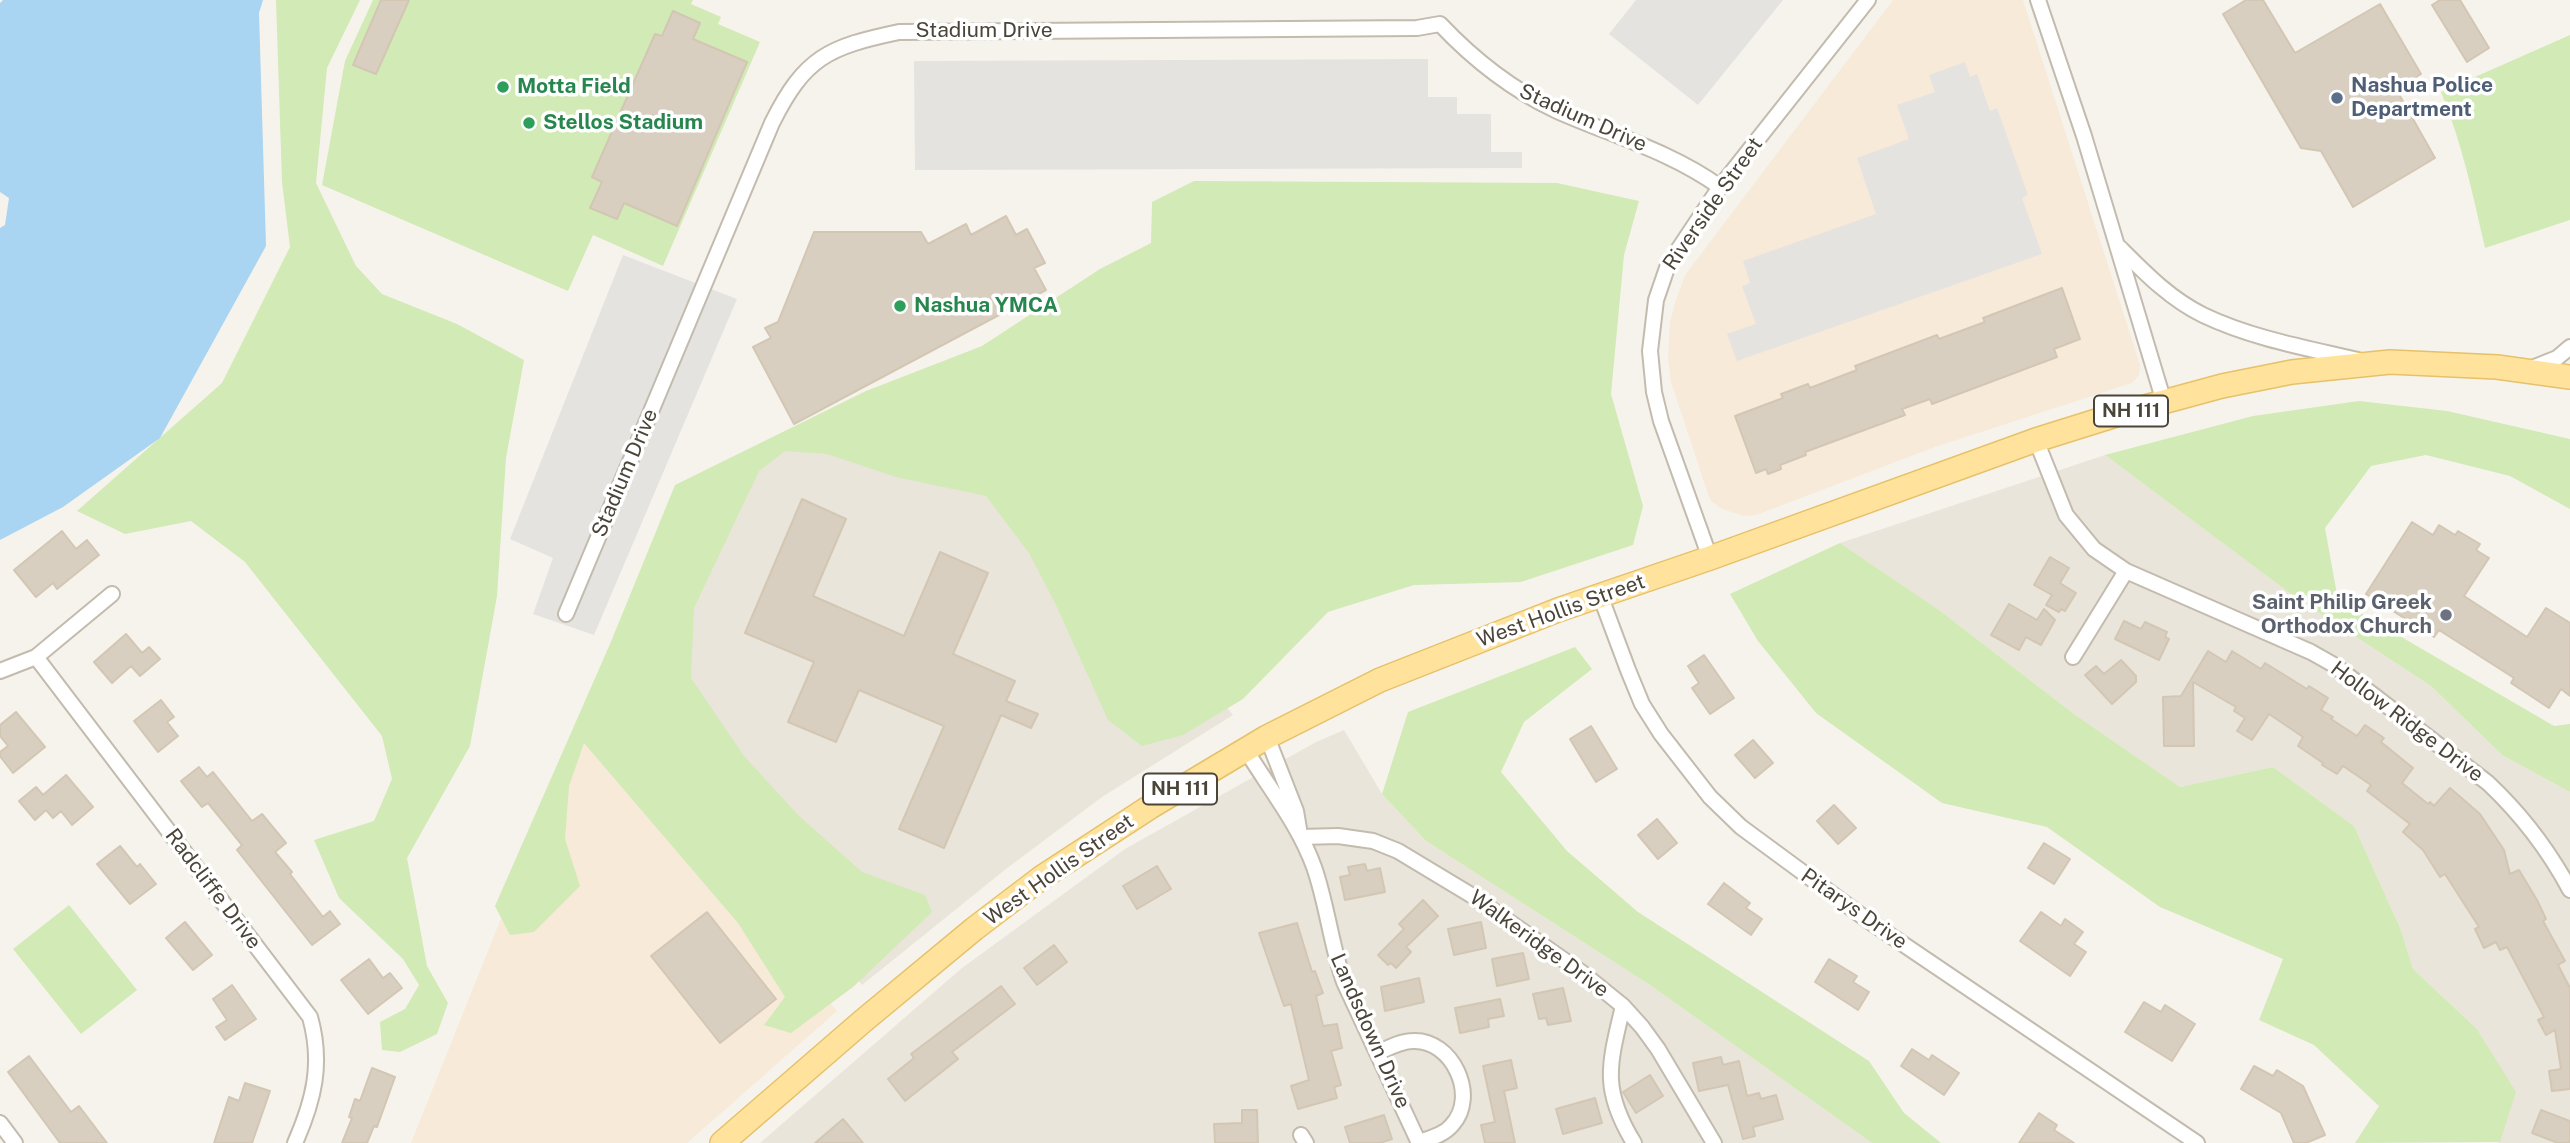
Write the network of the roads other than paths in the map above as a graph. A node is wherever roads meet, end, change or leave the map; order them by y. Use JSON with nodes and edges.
{"nodes":[{"id":1,"x":1868,"y":0,"type":"edge"},
{"id":2,"x":2038,"y":0,"type":"edge"},
{"id":3,"x":1720,"y":187,"type":"junction"},
{"id":4,"x":2116,"y":245,"type":"junction"},
{"id":5,"x":2570,"y":347,"type":"edge"},
{"id":6,"x":2370,"y":363,"type":"junction"},
{"id":7,"x":2522,"y":369,"type":"junction"},
{"id":8,"x":2570,"y":377,"type":"edge"},
{"id":9,"x":2164,"y":402,"type":"junction"},
{"id":10,"x":2036,"y":440,"type":"junction"},
{"id":11,"x":1710,"y":558,"type":"junction"},
{"id":12,"x":2126,"y":571,"type":"junction"},
{"id":13,"x":112,"y":594,"type":"dead end"},
{"id":14,"x":1600,"y":595,"type":"junction"},
{"id":15,"x":566,"y":614,"type":"dead end"},
{"id":16,"x":36,"y":657,"type":"junction"},
{"id":17,"x":2073,"y":657,"type":"dead end"},
{"id":18,"x":0,"y":671,"type":"edge"},
{"id":19,"x":1267,"y":737,"type":"junction"},
{"id":20,"x":1246,"y":750,"type":"junction"},
{"id":21,"x":1301,"y":837,"type":"junction"},
{"id":22,"x":2570,"y":890,"type":"edge"},
{"id":23,"x":1623,"y":1006,"type":"junction"},
{"id":24,"x":1377,"y":1053,"type":"junction"},
{"id":25,"x":0,"y":1123,"type":"edge"},
{"id":26,"x":15,"y":1143,"type":"edge"},
{"id":27,"x":295,"y":1143,"type":"edge"},
{"id":28,"x":722,"y":1143,"type":"edge"},
{"id":29,"x":1419,"y":1143,"type":"edge"},
{"id":30,"x":1634,"y":1143,"type":"edge"},
{"id":31,"x":1714,"y":1143,"type":"edge"},
{"id":32,"x":2197,"y":1143,"type":"edge"}],
"edges":[{"from":1,"to":3,"type":"street","name":"Riverside Street"},
{"from":2,"to":4,"type":"street"},
{"from":3,"to":11,"type":"street","name":"Riverside Street"},
{"from":3,"to":15,"type":"street","name":"Stadium Drive"},
{"from":4,"to":6,"type":"street"},
{"from":4,"to":9,"type":"street"},
{"from":5,"to":7,"type":"street","name":"West Hollis Street"},
{"from":6,"to":7,"type":"main road","name":"West Hollis Street","number":"NH 111"},
{"from":6,"to":9,"type":"main road","name":"West Hollis Street","number":"NH 111"},
{"from":7,"to":8,"type":"main road","name":"West Hollis Street","number":"NH 111"},
{"from":9,"to":10,"type":"main road","name":"West Hollis Street","number":"NH 111"},
{"from":10,"to":11,"type":"main road","name":"West Hollis Street","number":"NH 111"},
{"from":10,"to":12,"type":"street","name":"Hollow Ridge Drive"},
{"from":11,"to":14,"type":"main road","name":"West Hollis Street","number":"NH 111"},
{"from":12,"to":17,"type":"street"},
{"from":12,"to":22,"type":"street","name":"Hollow Ridge Drive"},
{"from":13,"to":16,"type":"street"},
{"from":14,"to":19,"type":"main road","name":"West Hollis Street","number":"NH 111"},
{"from":14,"to":32,"type":"street","name":"Pitarys Drive"},
{"from":16,"to":18,"type":"street"},
{"from":16,"to":27,"type":"street","name":"Radcliffe Drive"},
{"from":19,"to":20,"type":"main road","name":"West Hollis Street","number":"NH 111"},
{"from":19,"to":21,"type":"street","name":"Landsdown Drive"},
{"from":20,"to":21,"type":"street","name":"Landsdown Drive"},
{"from":20,"to":28,"type":"main road","name":"West Hollis Street","number":"NH 111"},
{"from":21,"to":23,"type":"street","name":"Walkeridge Drive"},
{"from":21,"to":24,"type":"street","name":"Landsdown Drive"},
{"from":23,"to":30,"type":"street"},
{"from":23,"to":31,"type":"street","name":"Walkeridge Drive"},
{"from":24,"to":29,"type":"street","name":"Landsdown Drive"},
{"from":24,"to":29,"type":"street"},
{"from":25,"to":26,"type":"street"}]}
